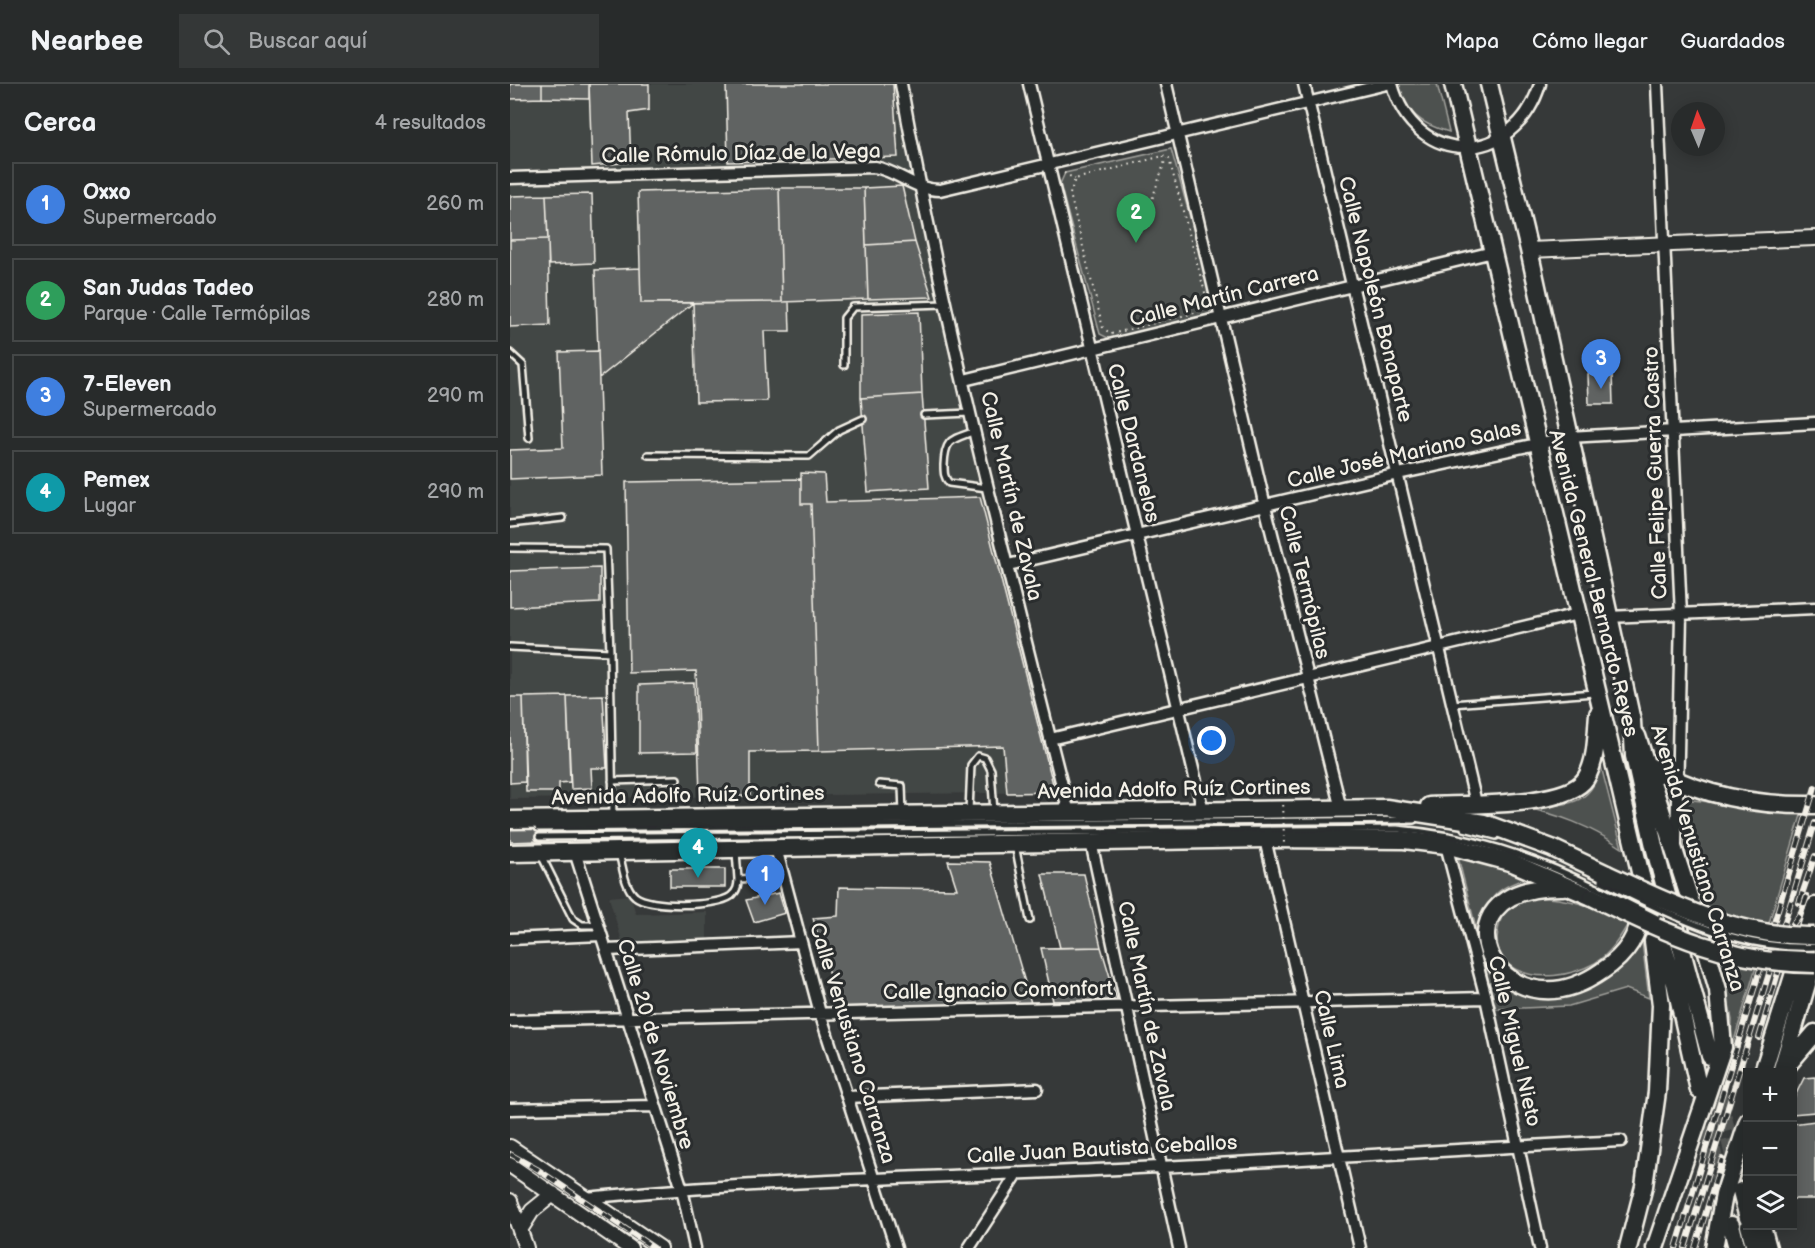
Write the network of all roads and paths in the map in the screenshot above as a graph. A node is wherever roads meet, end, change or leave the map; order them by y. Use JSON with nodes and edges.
{"nodes":[{"id":1,"x":901,"y":84,"type":"edge"},
{"id":2,"x":1029,"y":84,"type":"edge"},
{"id":3,"x":1166,"y":84,"type":"edge"},
{"id":4,"x":1304,"y":84,"type":"edge"},
{"id":5,"x":1389,"y":84,"type":"edge"},
{"id":6,"x":1453,"y":84,"type":"edge"},
{"id":7,"x":1489,"y":84,"type":"edge"},
{"id":8,"x":1540,"y":84,"type":"edge"},
{"id":9,"x":1657,"y":84,"type":"edge"},
{"id":10,"x":1308,"y":103,"type":"junction"},
{"id":11,"x":1178,"y":134,"type":"junction"},
{"id":12,"x":1502,"y":138,"type":"junction"},
{"id":13,"x":1468,"y":147,"type":"junction"},
{"id":14,"x":1166,"y":158,"type":"junction"},
{"id":15,"x":1047,"y":165,"type":"junction"},
{"id":16,"x":510,"y":177,"type":"edge"},
{"id":17,"x":920,"y":188,"type":"junction"},
{"id":18,"x":1141,"y":232,"type":"dead end"},
{"id":19,"x":1815,"y":238,"type":"edge"},
{"id":20,"x":1664,"y":244,"type":"junction"},
{"id":21,"x":1529,"y":250,"type":"junction"},
{"id":22,"x":1493,"y":252,"type":"junction"},
{"id":23,"x":1353,"y":286,"type":"junction"},
{"id":24,"x":947,"y":304,"type":"junction"},
{"id":25,"x":1221,"y":318,"type":"junction"},
{"id":26,"x":1092,"y":350,"type":"junction"},
{"id":27,"x":510,"y":353,"type":"edge"},
{"id":28,"x":844,"y":365,"type":"dead end"},
{"id":29,"x":964,"y":380,"type":"junction"},
{"id":30,"x":972,"y":413,"type":"junction"},
{"id":31,"x":924,"y":415,"type":"dead end"},
{"id":32,"x":863,"y":419,"type":"dead end"},
{"id":33,"x":1815,"y":423,"type":"edge"},
{"id":34,"x":976,"y":431,"type":"junction"},
{"id":35,"x":1673,"y":431,"type":"junction"},
{"id":36,"x":1569,"y":437,"type":"junction"},
{"id":37,"x":529,"y":438,"type":"dead end"},
{"id":38,"x":1537,"y":443,"type":"junction"},
{"id":39,"x":648,"y":455,"type":"dead end"},
{"id":40,"x":1398,"y":474,"type":"junction"},
{"id":41,"x":987,"y":488,"type":"junction"},
{"id":42,"x":1265,"y":506,"type":"junction"},
{"id":43,"x":563,"y":518,"type":"dead end"},
{"id":44,"x":510,"y":524,"type":"edge"},
{"id":45,"x":1137,"y":535,"type":"junction"},
{"id":46,"x":510,"y":548,"type":"edge"},
{"id":47,"x":1008,"y":565,"type":"junction"},
{"id":48,"x":1815,"y":608,"type":"edge"},
{"id":49,"x":1578,"y":614,"type":"junction"},
{"id":50,"x":1681,"y":615,"type":"junction"},
{"id":51,"x":1608,"y":617,"type":"junction"},
{"id":52,"x":510,"y":647,"type":"edge"},
{"id":53,"x":1438,"y":647,"type":"junction"},
{"id":54,"x":610,"y":652,"type":"junction"},
{"id":55,"x":1309,"y":677,"type":"junction"},
{"id":56,"x":1598,"y":697,"type":"junction"},
{"id":57,"x":1452,"y":704,"type":"junction"},
{"id":58,"x":1179,"y":708,"type":"junction"},
{"id":59,"x":1632,"y":721,"type":"junction"},
{"id":60,"x":1050,"y":739,"type":"junction"},
{"id":61,"x":1634,"y":756,"type":"junction"},
{"id":62,"x":1649,"y":766,"type":"junction"},
{"id":63,"x":677,"y":779,"type":"dead end"},
{"id":64,"x":612,"y":781,"type":"junction"},
{"id":65,"x":1678,"y":783,"type":"junction"},
{"id":66,"x":879,"y":784,"type":"dead end"},
{"id":67,"x":1309,"y":794,"type":"dead end"},
{"id":68,"x":1476,"y":803,"type":"junction"},
{"id":69,"x":1815,"y":805,"type":"edge"},
{"id":70,"x":1386,"y":808,"type":"junction"},
{"id":71,"x":1341,"y":809,"type":"junction"},
{"id":72,"x":1203,"y":811,"type":"junction"},
{"id":73,"x":1069,"y":813,"type":"junction"},
{"id":74,"x":969,"y":814,"type":"junction"},
{"id":75,"x":994,"y":814,"type":"junction"},
{"id":76,"x":903,"y":815,"type":"junction"},
{"id":77,"x":613,"y":819,"type":"junction"},
{"id":78,"x":510,"y":820,"type":"edge"},
{"id":79,"x":538,"y":828,"type":"dead end"},
{"id":80,"x":1265,"y":839,"type":"junction"},
{"id":81,"x":1091,"y":842,"type":"junction"},
{"id":82,"x":1014,"y":844,"type":"junction"},
{"id":83,"x":539,"y":845,"type":"junction"},
{"id":84,"x":1446,"y":845,"type":"junction"},
{"id":85,"x":1284,"y":846,"type":"dead end"},
{"id":86,"x":776,"y":848,"type":"junction"},
{"id":87,"x":736,"y":849,"type":"junction"},
{"id":88,"x":619,"y":851,"type":"junction"},
{"id":89,"x":575,"y":852,"type":"junction"},
{"id":90,"x":510,"y":853,"type":"edge"},
{"id":91,"x":1676,"y":860,"type":"junction"},
{"id":92,"x":1581,"y":870,"type":"dead end"},
{"id":93,"x":1641,"y":876,"type":"junction"},
{"id":94,"x":784,"y":877,"type":"junction"},
{"id":95,"x":1600,"y":877,"type":"junction"},
{"id":96,"x":738,"y":879,"type":"junction"},
{"id":97,"x":1572,"y":887,"type":"junction"},
{"id":98,"x":1595,"y":892,"type":"junction"},
{"id":99,"x":1815,"y":906,"type":"edge"},
{"id":100,"x":1030,"y":920,"type":"dead end"},
{"id":101,"x":1654,"y":922,"type":"junction"},
{"id":102,"x":600,"y":930,"type":"junction"},
{"id":103,"x":1815,"y":936,"type":"edge"},
{"id":104,"x":510,"y":939,"type":"edge"},
{"id":105,"x":801,"y":942,"type":"junction"},
{"id":106,"x":1815,"y":946,"type":"edge"},
{"id":107,"x":606,"y":950,"type":"junction"},
{"id":108,"x":1756,"y":951,"type":"dead end"},
{"id":109,"x":1764,"y":952,"type":"dead end"},
{"id":110,"x":1815,"y":956,"type":"edge"},
{"id":111,"x":1815,"y":964,"type":"edge"},
{"id":112,"x":1486,"y":998,"type":"junction"},
{"id":113,"x":1303,"y":1002,"type":"junction"},
{"id":114,"x":1128,"y":1006,"type":"junction"},
{"id":115,"x":820,"y":1013,"type":"junction"},
{"id":116,"x":628,"y":1018,"type":"junction"},
{"id":117,"x":510,"y":1021,"type":"edge"},
{"id":118,"x":1815,"y":1033,"type":"edge"},
{"id":119,"x":1710,"y":1056,"type":"tunnel mouth"},
{"id":120,"x":1764,"y":1068,"type":"edge"},
{"id":121,"x":1782,"y":1068,"type":"edge"},
{"id":122,"x":1784,"y":1068,"type":"edge"},
{"id":123,"x":1036,"y":1089,"type":"dead end"},
{"id":124,"x":1699,"y":1090,"type":"tunnel mouth"},
{"id":125,"x":847,"y":1097,"type":"junction"},
{"id":126,"x":654,"y":1106,"type":"junction"},
{"id":127,"x":510,"y":1109,"type":"edge"},
{"id":128,"x":1748,"y":1122,"type":"edge"},
{"id":129,"x":1621,"y":1141,"type":"dead end"},
{"id":130,"x":1519,"y":1146,"type":"junction"},
{"id":131,"x":510,"y":1147,"type":"edge"},
{"id":132,"x":1339,"y":1155,"type":"junction"},
{"id":133,"x":510,"y":1165,"type":"edge"},
{"id":134,"x":1162,"y":1167,"type":"junction"},
{"id":135,"x":1017,"y":1174,"type":"junction"},
{"id":136,"x":874,"y":1178,"type":"junction"},
{"id":137,"x":682,"y":1189,"type":"junction"},
{"id":138,"x":1741,"y":1191,"type":"tunnel mouth"},
{"id":139,"x":553,"y":1194,"type":"junction"},
{"id":140,"x":586,"y":1198,"type":"junction"},
{"id":141,"x":1743,"y":1199,"type":"edge"},
{"id":142,"x":510,"y":1201,"type":"edge"},
{"id":143,"x":1731,"y":1225,"type":"dead end"},
{"id":144,"x":515,"y":1229,"type":"edge"},
{"id":145,"x":1750,"y":1230,"type":"edge"},
{"id":146,"x":1762,"y":1230,"type":"edge"},
{"id":147,"x":526,"y":1248,"type":"edge"},
{"id":148,"x":630,"y":1248,"type":"edge"},
{"id":149,"x":660,"y":1248,"type":"edge"},
{"id":150,"x":695,"y":1248,"type":"edge"},
{"id":151,"x":896,"y":1248,"type":"edge"},
{"id":152,"x":969,"y":1248,"type":"edge"},
{"id":153,"x":1179,"y":1248,"type":"edge"},
{"id":154,"x":1360,"y":1248,"type":"edge"},
{"id":155,"x":1540,"y":1248,"type":"edge"},
{"id":156,"x":1628,"y":1248,"type":"edge"},
{"id":157,"x":1655,"y":1248,"type":"edge"},
{"id":158,"x":1714,"y":1248,"type":"edge"},
{"id":159,"x":1737,"y":1248,"type":"edge"},
{"id":160,"x":1755,"y":1248,"type":"edge"},
{"id":161,"x":1767,"y":1248,"type":"edge"}],
"edges":[{"from":1,"to":17,"type":"street","name":"Calle Martín de Zavala"},
{"from":2,"to":15,"type":"street","name":"Calle Dardanelos"},
{"from":3,"to":11,"type":"street","name":"Calle Termópilas"},
{"from":4,"to":10,"type":"street","name":"Calle Napoleón Bonaparte"},
{"from":5,"to":10,"type":"street"},
{"from":5,"to":13,"type":"street"},
{"from":6,"to":13,"type":"main road","name":"Avenida General Bernardo Reyes"},
{"from":7,"to":12,"type":"main road","name":"Avenida General Bernardo Reyes"},
{"from":8,"to":12,"type":"street"},
{"from":9,"to":20,"type":"street","name":"Calle Felipe Guerra Castro"},
{"from":10,"to":11,"type":"street"},
{"from":10,"to":23,"type":"street","name":"Calle Napoleón Bonaparte"},
{"from":11,"to":15,"type":"street"},
{"from":11,"to":25,"type":"street","name":"Calle Termópilas"},
{"from":12,"to":13,"type":"street"},
{"from":12,"to":21,"type":"main road","name":"Avenida General Bernardo Reyes"},
{"from":13,"to":22,"type":"main road","name":"Avenida General Bernardo Reyes"},
{"from":14,"to":14,"type":"path"},
{"from":14,"to":18,"type":"path"},
{"from":15,"to":17,"type":"street"},
{"from":15,"to":26,"type":"street","name":"Calle Dardanelos"},
{"from":16,"to":17,"type":"street","name":"Calle Rómulo Díaz de la Vega"},
{"from":17,"to":24,"type":"street","name":"Calle Martín de Zavala"},
{"from":19,"to":20,"type":"street"},
{"from":20,"to":21,"type":"street"},
{"from":20,"to":35,"type":"street","name":"Calle Felipe Guerra Castro"},
{"from":21,"to":36,"type":"main road","name":"Avenida General Bernardo Reyes"},
{"from":22,"to":23,"type":"street","name":"Calle Martín Carrera"},
{"from":22,"to":38,"type":"main road","name":"Avenida General Bernardo Reyes"},
{"from":23,"to":25,"type":"street","name":"Calle Martín Carrera"},
{"from":23,"to":40,"type":"street","name":"Calle Napoleón Bonaparte"},
{"from":24,"to":28,"type":"lane"},
{"from":24,"to":29,"type":"street","name":"Calle Martín de Zavala"},
{"from":25,"to":26,"type":"street","name":"Calle Martín Carrera"},
{"from":25,"to":42,"type":"street","name":"Calle Termópilas"},
{"from":26,"to":29,"type":"street","name":"Calle Martín Carrera"},
{"from":26,"to":45,"type":"street","name":"Calle Dardanelos"},
{"from":27,"to":37,"type":"lane"},
{"from":29,"to":30,"type":"street","name":"Calle Martín de Zavala"},
{"from":30,"to":31,"type":"lane"},
{"from":30,"to":34,"type":"street","name":"Calle Martín de Zavala"},
{"from":32,"to":39,"type":"lane"},
{"from":33,"to":35,"type":"street","name":"Calle José Mariano Salas"},
{"from":34,"to":41,"type":"street","name":"Calle Martín de Zavala"},
{"from":34,"to":41,"type":"lane"},
{"from":35,"to":36,"type":"street","name":"Calle José Mariano Salas"},
{"from":35,"to":50,"type":"street","name":"Calle Felipe Guerra Castro"},
{"from":36,"to":38,"type":"street","name":"Calle José Mariano Salas"},
{"from":36,"to":51,"type":"main road","name":"Avenida General Bernardo Reyes"},
{"from":38,"to":40,"type":"street","name":"Calle José Mariano Salas"},
{"from":38,"to":49,"type":"main road","name":"Avenida General Bernardo Reyes"},
{"from":40,"to":42,"type":"street","name":"Calle José Mariano Salas"},
{"from":40,"to":53,"type":"street","name":"Calle Napoleón Bonaparte"},
{"from":41,"to":47,"type":"street","name":"Calle Martín de Zavala"},
{"from":42,"to":45,"type":"street","name":"Calle José Mariano Salas"},
{"from":42,"to":55,"type":"street","name":"Calle Termópilas"},
{"from":43,"to":44,"type":"lane"},
{"from":45,"to":47,"type":"street","name":"Calle José Mariano Salas"},
{"from":45,"to":58,"type":"street","name":"Calle Dardanelos"},
{"from":46,"to":54,"type":"lane"},
{"from":47,"to":60,"type":"street","name":"Calle Martín de Zavala"},
{"from":48,"to":50,"type":"street"},
{"from":49,"to":53,"type":"street"},
{"from":49,"to":56,"type":"main road","name":"Avenida General Bernardo Reyes"},
{"from":50,"to":51,"type":"street"},
{"from":50,"to":65,"type":"street","name":"Calle Felipe Guerra Castro"},
{"from":51,"to":59,"type":"main road","name":"Avenida General Bernardo Reyes"},
{"from":52,"to":54,"type":"lane"},
{"from":53,"to":55,"type":"street"},
{"from":53,"to":57,"type":"street","name":"Calle Napoleón Bonaparte"},
{"from":54,"to":64,"type":"lane"},
{"from":55,"to":58,"type":"street"},
{"from":55,"to":71,"type":"street","name":"Calle Termópilas"},
{"from":56,"to":57,"type":"lane"},
{"from":56,"to":68,"type":"main road"},
{"from":56,"to":93,"type":"main road","name":"Avenida General Bernardo Reyes"},
{"from":57,"to":68,"type":"street","name":"Calle Napoleón Bonaparte"},
{"from":58,"to":60,"type":"street"},
{"from":58,"to":72,"type":"street","name":"Calle Dardanelos"},
{"from":59,"to":61,"type":"main road","name":"Avenida General Bernardo Reyes"},
{"from":59,"to":62,"type":"main road","name":"Avenida Venustiano Carranza"},
{"from":60,"to":73,"type":"street","name":"Calle Martín de Zavala"},
{"from":61,"to":62,"type":"main road"},
{"from":61,"to":119,"type":"main road","name":"Avenida General Bernardo Reyes"},
{"from":62,"to":65,"type":"main road"},
{"from":62,"to":91,"type":"main road","name":"Avenida Venustiano Carranza"},
{"from":63,"to":64,"type":"lane"},
{"from":64,"to":77,"type":"lane"},
{"from":65,"to":69,"type":"main road"},
{"from":65,"to":91,"type":"street","name":"Calle Felipe Guerra Castro"},
{"from":66,"to":76,"type":"lane"},
{"from":67,"to":85,"type":"path","bridge":true},
{"from":68,"to":70,"type":"main road"},
{"from":70,"to":71,"type":"main road","name":"Avenida Adolfo Ruíz Cortines"},
{"from":70,"to":95,"type":"main road","name":"Avenida Adolfo Ruíz Cortines"},
{"from":71,"to":72,"type":"main road","name":"Avenida Adolfo Ruíz Cortines"},
{"from":72,"to":73,"type":"main road","name":"Avenida Adolfo Ruíz Cortines"},
{"from":73,"to":75,"type":"main road","name":"Avenida Adolfo Ruíz Cortines"},
{"from":74,"to":75,"type":"main road","name":"Avenida Adolfo Ruíz Cortines"},
{"from":74,"to":75,"type":"lane"},
{"from":74,"to":76,"type":"main road","name":"Avenida Adolfo Ruíz Cortines"},
{"from":76,"to":77,"type":"main road","name":"Avenida Adolfo Ruíz Cortines"},
{"from":77,"to":78,"type":"main road","name":"Avenida Adolfo Ruíz Cortines"},
{"from":79,"to":92,"type":"lane"},
{"from":80,"to":81,"type":"main road"},
{"from":80,"to":84,"type":"main road"},
{"from":80,"to":113,"type":"street","name":"Calle Lima"},
{"from":81,"to":82,"type":"main road"},
{"from":81,"to":114,"type":"street","name":"Calle Martín de Zavala"},
{"from":82,"to":86,"type":"main road"},
{"from":82,"to":100,"type":"lane"},
{"from":83,"to":89,"type":"main road"},
{"from":83,"to":90,"type":"main road"},
{"from":83,"to":98,"type":"lane"},
{"from":83,"to":102,"type":"lane"},
{"from":84,"to":97,"type":"main road"},
{"from":84,"to":112,"type":"street","name":"Calle Miguel Nieto"},
{"from":86,"to":87,"type":"main road"},
{"from":86,"to":94,"type":"street","name":"Calle Venustiano Carranza"},
{"from":87,"to":88,"type":"main road"},
{"from":87,"to":96,"type":"lane"},
{"from":88,"to":89,"type":"main road"},
{"from":88,"to":96,"type":"lane"},
{"from":89,"to":102,"type":"street","name":"Calle 20 de Noviembre"},
{"from":91,"to":157,"type":"main road","name":"Avenida Venustiano Carranza"},
{"from":93,"to":97,"type":"main road"},
{"from":93,"to":101,"type":"main road","name":"Avenida General Bernardo Reyes"},
{"from":94,"to":96,"type":"lane"},
{"from":94,"to":105,"type":"street","name":"Calle Venustiano Carranza"},
{"from":95,"to":103,"type":"main road","name":"Avenida Adolfo Ruíz Cortines","bridge":true},
{"from":95,"to":106,"type":"lane","bridge":true},
{"from":97,"to":98,"type":"main road"},
{"from":98,"to":108,"type":"lane","bridge":true},
{"from":98,"to":111,"type":"main road","bridge":true},
{"from":99,"to":120,"type":"main road"},
{"from":101,"to":124,"type":"main road","name":"Avenida General Bernardo Reyes"},
{"from":101,"to":156,"type":"main road"},
{"from":102,"to":104,"type":"street"},
{"from":102,"to":107,"type":"street","name":"Calle 20 de Noviembre"},
{"from":105,"to":107,"type":"street"},
{"from":105,"to":115,"type":"street","name":"Calle Venustiano Carranza"},
{"from":107,"to":116,"type":"street","name":"Calle 20 de Noviembre"},
{"from":109,"to":110,"type":"lane","bridge":true},
{"from":110,"to":121,"type":"main road"},
{"from":112,"to":113,"type":"street","name":"Calle Ignacio Comonfort"},
{"from":112,"to":130,"type":"street","name":"Calle Miguel Nieto"},
{"from":113,"to":114,"type":"street","name":"Calle Ignacio Comonfort"},
{"from":113,"to":132,"type":"street","name":"Calle Lima"},
{"from":114,"to":115,"type":"street","name":"Calle Ignacio Comonfort"},
{"from":114,"to":134,"type":"street","name":"Calle Martín de Zavala"},
{"from":115,"to":116,"type":"street","name":"Calle Ignacio Comonfort"},
{"from":115,"to":125,"type":"street","name":"Calle Venustiano Carranza"},
{"from":116,"to":117,"type":"street","name":"Calle Ignacio Comonfort"},
{"from":116,"to":126,"type":"street","name":"Calle 20 de Noviembre"},
{"from":118,"to":122,"type":"main road"},
{"from":123,"to":125,"type":"street"},
{"from":125,"to":136,"type":"street","name":"Calle Venustiano Carranza"},
{"from":126,"to":127,"type":"street"},
{"from":126,"to":137,"type":"street","name":"Calle 20 de Noviembre"},
{"from":128,"to":158,"type":"main road"},
{"from":129,"to":130,"type":"street","name":"Calle Juan Bautista Ceballos"},
{"from":130,"to":132,"type":"street","name":"Calle Juan Bautista Ceballos"},
{"from":130,"to":155,"type":"street","name":"Calle Miguel Nieto"},
{"from":131,"to":140,"type":"street"},
{"from":132,"to":134,"type":"street","name":"Calle Juan Bautista Ceballos"},
{"from":132,"to":154,"type":"street","name":"Calle Lima"},
{"from":133,"to":139,"type":"street"},
{"from":134,"to":135,"type":"street","name":"Calle Juan Bautista Ceballos"},
{"from":134,"to":153,"type":"street","name":"Calle Martín de Zavala"},
{"from":135,"to":136,"type":"street","name":"Calle Juan Bautista Ceballos"},
{"from":135,"to":152,"type":"street"},
{"from":136,"to":137,"type":"street","name":"Calle Juan Bautista Ceballos"},
{"from":136,"to":151,"type":"street","name":"Calle Venustiano Carranza"},
{"from":137,"to":140,"type":"street","name":"Calle Juan Bautista Ceballos"},
{"from":137,"to":150,"type":"street","name":"Calle 20 de Noviembre"},
{"from":138,"to":141,"type":"main road"},
{"from":139,"to":144,"type":"street"},
{"from":139,"to":148,"type":"street"},
{"from":140,"to":149,"type":"street"},
{"from":142,"to":144,"type":"street"},
{"from":143,"to":159,"type":"main road"},
{"from":144,"to":147,"type":"street"},
{"from":145,"to":160,"type":"main road"},
{"from":146,"to":161,"type":"main road"}]}
